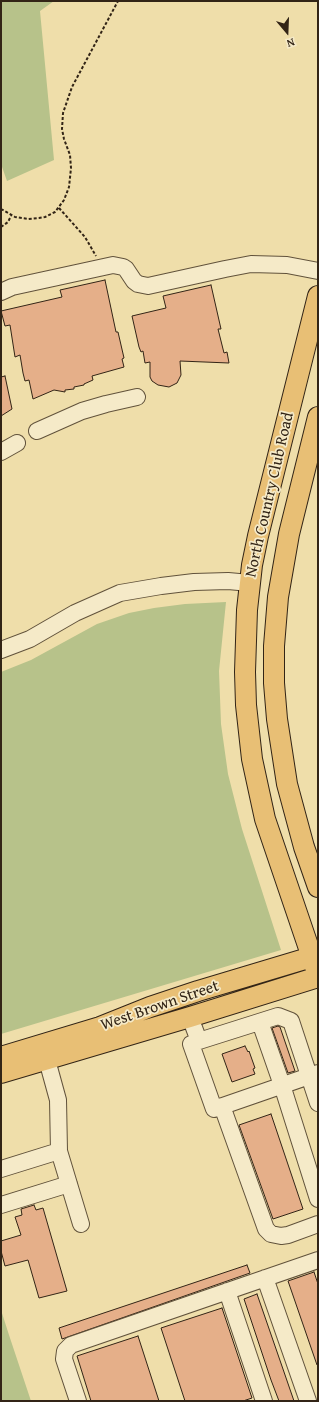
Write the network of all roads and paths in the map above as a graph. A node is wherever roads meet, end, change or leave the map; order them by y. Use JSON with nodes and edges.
{"nodes":[{"id":1,"x":118,"y":1,"type":"edge"},
{"id":2,"x":1,"y":209,"type":"edge"},
{"id":3,"x":11,"y":216,"type":"junction"},
{"id":4,"x":1,"y":227,"type":"edge"},
{"id":5,"x":318,"y":271,"type":"edge"},
{"id":6,"x":1,"y":292,"type":"edge"},
{"id":7,"x":318,"y":296,"type":"edge"},
{"id":8,"x":137,"y":397,"type":"dead end"},
{"id":9,"x":318,"y":417,"type":"edge"},
{"id":10,"x":37,"y":431,"type":"dead end"},
{"id":11,"x":17,"y":443,"type":"dead end"},
{"id":12,"x":1,"y":452,"type":"edge"},
{"id":13,"x":250,"y":583,"type":"junction"},
{"id":14,"x":279,"y":588,"type":"junction"},
{"id":15,"x":1,"y":650,"type":"edge"},
{"id":16,"x":318,"y":886,"type":"edge"},
{"id":17,"x":315,"y":956,"type":"edge"},
{"id":18,"x":318,"y":976,"type":"edge"},
{"id":19,"x":190,"y":1017,"type":"junction"},
{"id":20,"x":260,"y":1022,"type":"junction"},
{"id":21,"x":100,"y":1027,"type":"junction"},
{"id":22,"x":199,"y":1041,"type":"junction"},
{"id":23,"x":1,"y":1056,"type":"edge"},
{"id":24,"x":47,"y":1060,"type":"junction"},
{"id":25,"x":1,"y":1073,"type":"edge"},
{"id":26,"x":313,"y":1075,"type":"edge"},
{"id":27,"x":282,"y":1085,"type":"junction"},
{"id":28,"x":318,"y":1103,"type":"edge"},
{"id":29,"x":222,"y":1106,"type":"junction"},
{"id":30,"x":59,"y":1151,"type":"junction"},
{"id":31,"x":1,"y":1169,"type":"edge"},
{"id":32,"x":69,"y":1184,"type":"junction"},
{"id":33,"x":318,"y":1199,"type":"edge"},
{"id":34,"x":1,"y":1205,"type":"edge"},
{"id":35,"x":81,"y":1224,"type":"dead end"},
{"id":36,"x":318,"y":1224,"type":"edge"},
{"id":37,"x":318,"y":1260,"type":"edge"},
{"id":38,"x":265,"y":1278,"type":"junction"},
{"id":39,"x":227,"y":1291,"type":"junction"},
{"id":40,"x":78,"y":1401,"type":"edge"},
{"id":41,"x":264,"y":1401,"type":"edge"},
{"id":42,"x":308,"y":1401,"type":"edge"}],
"edges":[{"from":1,"to":3,"type":"path"},
{"from":2,"to":3,"type":"path"},
{"from":3,"to":4,"type":"path"},
{"from":5,"to":6,"type":"lane"},
{"from":7,"to":13,"type":"main road","name":"North Country Club Road"},
{"from":8,"to":10,"type":"lane"},
{"from":9,"to":14,"type":"main road","name":"North Country Club Road"},
{"from":11,"to":12,"type":"lane"},
{"from":13,"to":14,"type":"main road"},
{"from":13,"to":15,"type":"lane"},
{"from":13,"to":17,"type":"main road","name":"North Country Club Road"},
{"from":14,"to":16,"type":"main road","name":"North Country Club Road"},
{"from":17,"to":18,"type":"main road","name":"North Country Club Road"},
{"from":17,"to":21,"type":"main road","name":"West Brown Street"},
{"from":18,"to":19,"type":"main road","name":"West Brown Street"},
{"from":19,"to":22,"type":"lane"},
{"from":19,"to":24,"type":"main road","name":"West Brown Street"},
{"from":20,"to":22,"type":"lane"},
{"from":20,"to":26,"type":"lane"},
{"from":20,"to":27,"type":"lane"},
{"from":21,"to":23,"type":"main road","name":"West Brown Street"},
{"from":21,"to":24,"type":"main road"},
{"from":22,"to":29,"type":"lane"},
{"from":24,"to":25,"type":"main road","name":"West Brown Street"},
{"from":24,"to":30,"type":"lane"},
{"from":26,"to":27,"type":"lane"},
{"from":26,"to":28,"type":"lane"},
{"from":27,"to":29,"type":"lane"},
{"from":27,"to":33,"type":"lane"},
{"from":29,"to":36,"type":"lane"},
{"from":30,"to":31,"type":"lane"},
{"from":30,"to":32,"type":"lane"},
{"from":32,"to":34,"type":"lane"},
{"from":32,"to":35,"type":"lane"},
{"from":37,"to":38,"type":"lane"},
{"from":38,"to":39,"type":"lane"},
{"from":38,"to":42,"type":"lane"},
{"from":39,"to":40,"type":"lane"},
{"from":39,"to":41,"type":"lane"}]}
